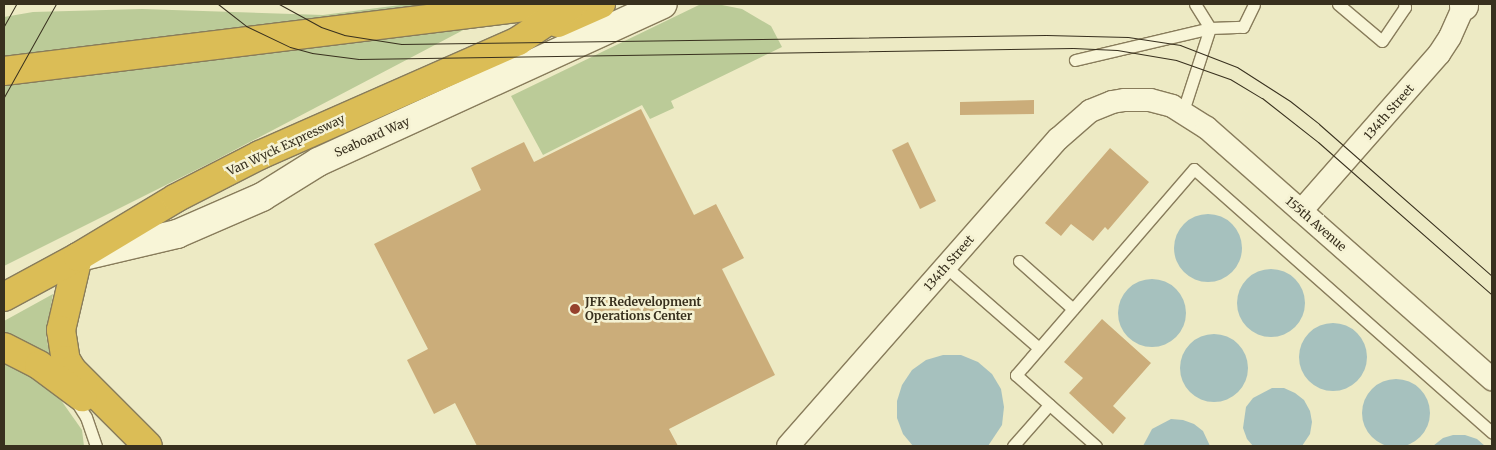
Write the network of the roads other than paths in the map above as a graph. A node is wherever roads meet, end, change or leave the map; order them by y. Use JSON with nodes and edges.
{"nodes":[{"id":1,"x":550,"y":4,"type":"edge"},
{"id":2,"x":573,"y":4,"type":"edge"},
{"id":3,"x":600,"y":4,"type":"edge"},
{"id":4,"x":663,"y":4,"type":"edge"},
{"id":5,"x":1195,"y":4,"type":"edge"},
{"id":6,"x":1254,"y":4,"type":"edge"},
{"id":7,"x":1338,"y":4,"type":"edge"},
{"id":8,"x":1404,"y":4,"type":"edge"},
{"id":9,"x":1464,"y":5,"type":"edge"},
{"id":10,"x":1210,"y":28,"type":"junction"},
{"id":11,"x":518,"y":41,"type":"junction"},
{"id":12,"x":1075,"y":60,"type":"dead end"},
{"id":13,"x":4,"y":71,"type":"edge"},
{"id":14,"x":1125,"y":100,"type":"joint"},
{"id":15,"x":1182,"y":111,"type":"junction"},
{"id":16,"x":1301,"y":211,"type":"junction"},
{"id":17,"x":78,"y":257,"type":"junction"},
{"id":18,"x":1019,"y":261,"type":"dead end"},
{"id":19,"x":946,"y":267,"type":"junction"},
{"id":20,"x":4,"y":297,"type":"edge"},
{"id":21,"x":1073,"y":309,"type":"junction"},
{"id":22,"x":4,"y":347,"type":"edge"},
{"id":23,"x":1039,"y":348,"type":"junction"},
{"id":24,"x":1492,"y":379,"type":"edge"},
{"id":25,"x":61,"y":381,"type":"junction"},
{"id":26,"x":1049,"y":405,"type":"junction"},
{"id":27,"x":1492,"y":433,"type":"edge"},
{"id":28,"x":96,"y":446,"type":"edge"},
{"id":29,"x":148,"y":446,"type":"edge"},
{"id":30,"x":788,"y":446,"type":"edge"},
{"id":31,"x":1013,"y":446,"type":"edge"},
{"id":32,"x":1096,"y":446,"type":"edge"}],
"edges":[{"from":1,"to":13,"type":"highway"},
{"from":2,"to":11,"type":"highway","name":"Van Wyck Expressway"},
{"from":3,"to":11,"type":"highway"},
{"from":4,"to":17,"type":"street","name":"Seaboard Way"},
{"from":5,"to":10,"type":"lane"},
{"from":6,"to":10,"type":"lane"},
{"from":7,"to":8,"type":"lane"},
{"from":9,"to":16,"type":"street","name":"134th Street"},
{"from":10,"to":12,"type":"lane"},
{"from":10,"to":15,"type":"lane"},
{"from":11,"to":17,"type":"highway","name":"Van Wyck Expressway"},
{"from":14,"to":15,"type":"street","name":"155th Avenue"},
{"from":14,"to":19,"type":"street","name":"134th Street"},
{"from":15,"to":16,"type":"street","name":"155th Avenue"},
{"from":16,"to":24,"type":"street","name":"155th Avenue"},
{"from":17,"to":20,"type":"highway","name":"Van Wyck Expressway"},
{"from":17,"to":29,"type":"highway"},
{"from":18,"to":21,"type":"lane"},
{"from":19,"to":23,"type":"lane"},
{"from":19,"to":30,"type":"street","name":"134th Street"},
{"from":21,"to":23,"type":"lane"},
{"from":21,"to":27,"type":"lane"},
{"from":22,"to":25,"type":"highway"},
{"from":23,"to":26,"type":"lane"},
{"from":25,"to":28,"type":"lane"},
{"from":25,"to":29,"type":"highway"},
{"from":26,"to":31,"type":"lane"},
{"from":26,"to":32,"type":"lane"}]}
